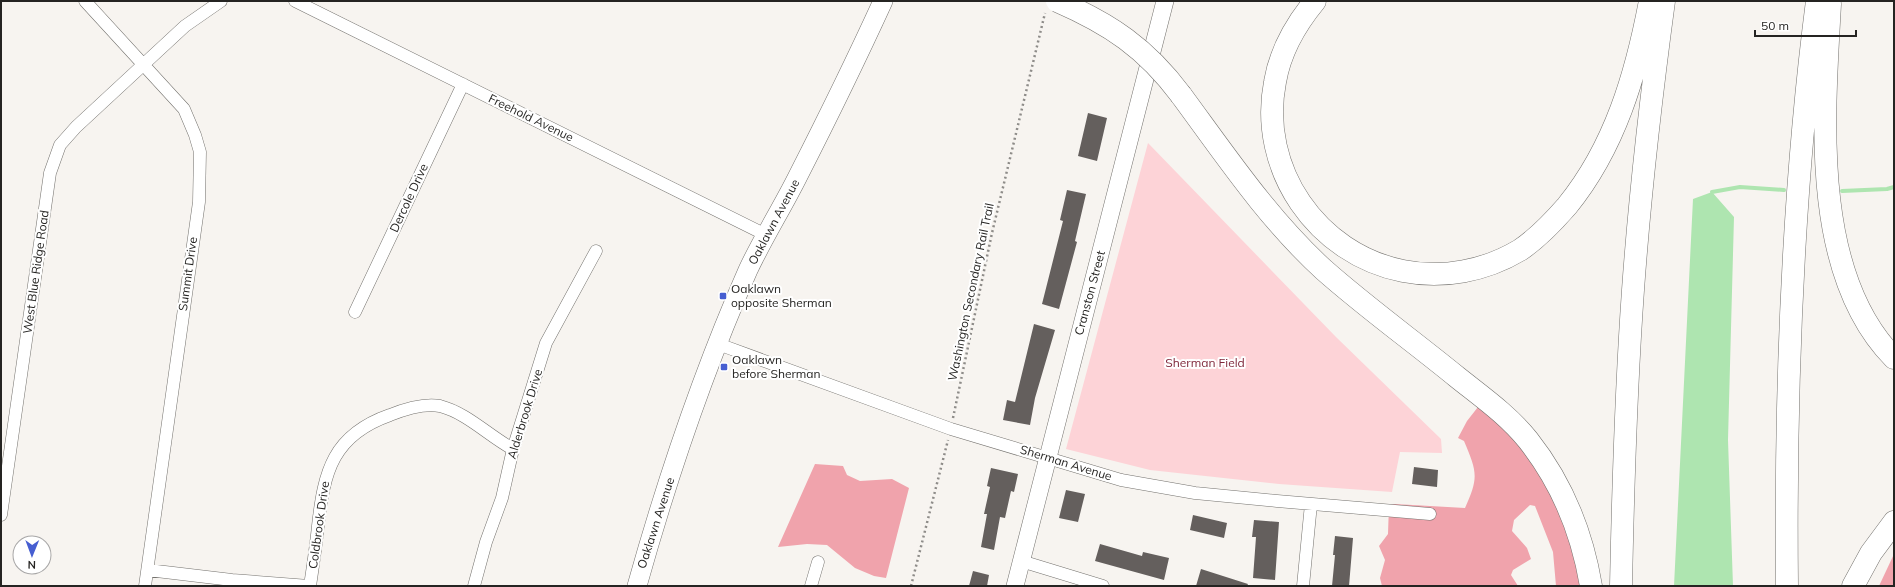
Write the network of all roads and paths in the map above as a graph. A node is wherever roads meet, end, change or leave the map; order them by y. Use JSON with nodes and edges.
{"nodes":[{"id":1,"x":84,"y":1,"type":"edge"},
{"id":2,"x":221,"y":1,"type":"edge"},
{"id":3,"x":295,"y":1,"type":"edge"},
{"id":4,"x":883,"y":1,"type":"edge"},
{"id":5,"x":1165,"y":1,"type":"edge"},
{"id":6,"x":1315,"y":1,"type":"edge"},
{"id":7,"x":1650,"y":1,"type":"edge"},
{"id":8,"x":1664,"y":1,"type":"edge"},
{"id":9,"x":1817,"y":1,"type":"edge"},
{"id":10,"x":1830,"y":1,"type":"edge"},
{"id":11,"x":1051,"y":5,"type":"edge"},
{"id":12,"x":143,"y":65,"type":"junction"},
{"id":13,"x":463,"y":84,"type":"junction"},
{"id":14,"x":766,"y":235,"type":"junction"},
{"id":15,"x":596,"y":251,"type":"dead end"},
{"id":16,"x":355,"y":312,"type":"dead end"},
{"id":17,"x":718,"y":344,"type":"junction"},
{"id":18,"x":1894,"y":358,"type":"edge"},
{"id":19,"x":951,"y":429,"type":"junction"},
{"id":20,"x":513,"y":449,"type":"junction"},
{"id":21,"x":1047,"y":457,"type":"junction"},
{"id":22,"x":1311,"y":504,"type":"junction"},
{"id":23,"x":1430,"y":514,"type":"dead end"},
{"id":24,"x":1,"y":515,"type":"edge"},
{"id":25,"x":1894,"y":522,"type":"edge"},
{"id":26,"x":1021,"y":561,"type":"junction"},
{"id":27,"x":818,"y":562,"type":"dead end"},
{"id":28,"x":148,"y":570,"type":"junction"},
{"id":29,"x":145,"y":586,"type":"edge"},
{"id":30,"x":310,"y":586,"type":"edge"},
{"id":31,"x":474,"y":586,"type":"edge"},
{"id":32,"x":637,"y":586,"type":"edge"},
{"id":33,"x":811,"y":586,"type":"edge"},
{"id":34,"x":911,"y":586,"type":"edge"},
{"id":35,"x":1015,"y":586,"type":"edge"},
{"id":36,"x":1103,"y":586,"type":"edge"},
{"id":37,"x":1303,"y":586,"type":"edge"},
{"id":38,"x":1591,"y":586,"type":"edge"},
{"id":39,"x":1621,"y":586,"type":"edge"},
{"id":40,"x":1787,"y":586,"type":"edge"},
{"id":41,"x":1853,"y":586,"type":"edge"}],
"edges":[{"from":1,"to":12,"type":"street","name":"Summit Drive"},
{"from":2,"to":12,"type":"street"},
{"from":3,"to":13,"type":"street","name":"Freehold Avenue"},
{"from":4,"to":14,"type":"main road","name":"Oaklawn Avenue"},
{"from":5,"to":21,"type":"street","name":"Cranston Street"},
{"from":6,"to":7,"type":"highway"},
{"from":8,"to":39,"type":"highway"},
{"from":9,"to":40,"type":"highway"},
{"from":10,"to":18,"type":"highway"},
{"from":11,"to":19,"type":"path","name":"Washington Secondary Rail Trail"},
{"from":11,"to":38,"type":"highway","bridge":true},
{"from":12,"to":24,"type":"street","name":"West Blue Ridge Road"},
{"from":12,"to":28,"type":"street","name":"Summit Drive"},
{"from":13,"to":14,"type":"street","name":"Freehold Avenue"},
{"from":13,"to":16,"type":"street","name":"Dercole Drive"},
{"from":14,"to":17,"type":"main road","name":"Oaklawn Avenue"},
{"from":15,"to":20,"type":"street","name":"Alderbrook Drive"},
{"from":17,"to":19,"type":"street","name":"Sherman Avenue"},
{"from":17,"to":32,"type":"main road","name":"Oaklawn Avenue"},
{"from":19,"to":21,"type":"street","name":"Sherman Avenue"},
{"from":19,"to":34,"type":"path","name":"Washington Secondary Rail Trail"},
{"from":20,"to":30,"type":"street","name":"Coldbrook Drive"},
{"from":20,"to":31,"type":"street","name":"Alderbrook Drive"},
{"from":21,"to":22,"type":"street","name":"Sherman Avenue"},
{"from":21,"to":26,"type":"street","name":"Cranston Street"},
{"from":22,"to":23,"type":"street","name":"Sherman Avenue"},
{"from":22,"to":37,"type":"street"},
{"from":25,"to":41,"type":"highway"},
{"from":26,"to":35,"type":"street","name":"Cranston Street"},
{"from":26,"to":36,"type":"street"},
{"from":27,"to":33,"type":"street"},
{"from":28,"to":29,"type":"street","name":"Summit Drive"},
{"from":28,"to":30,"type":"street"}]}
